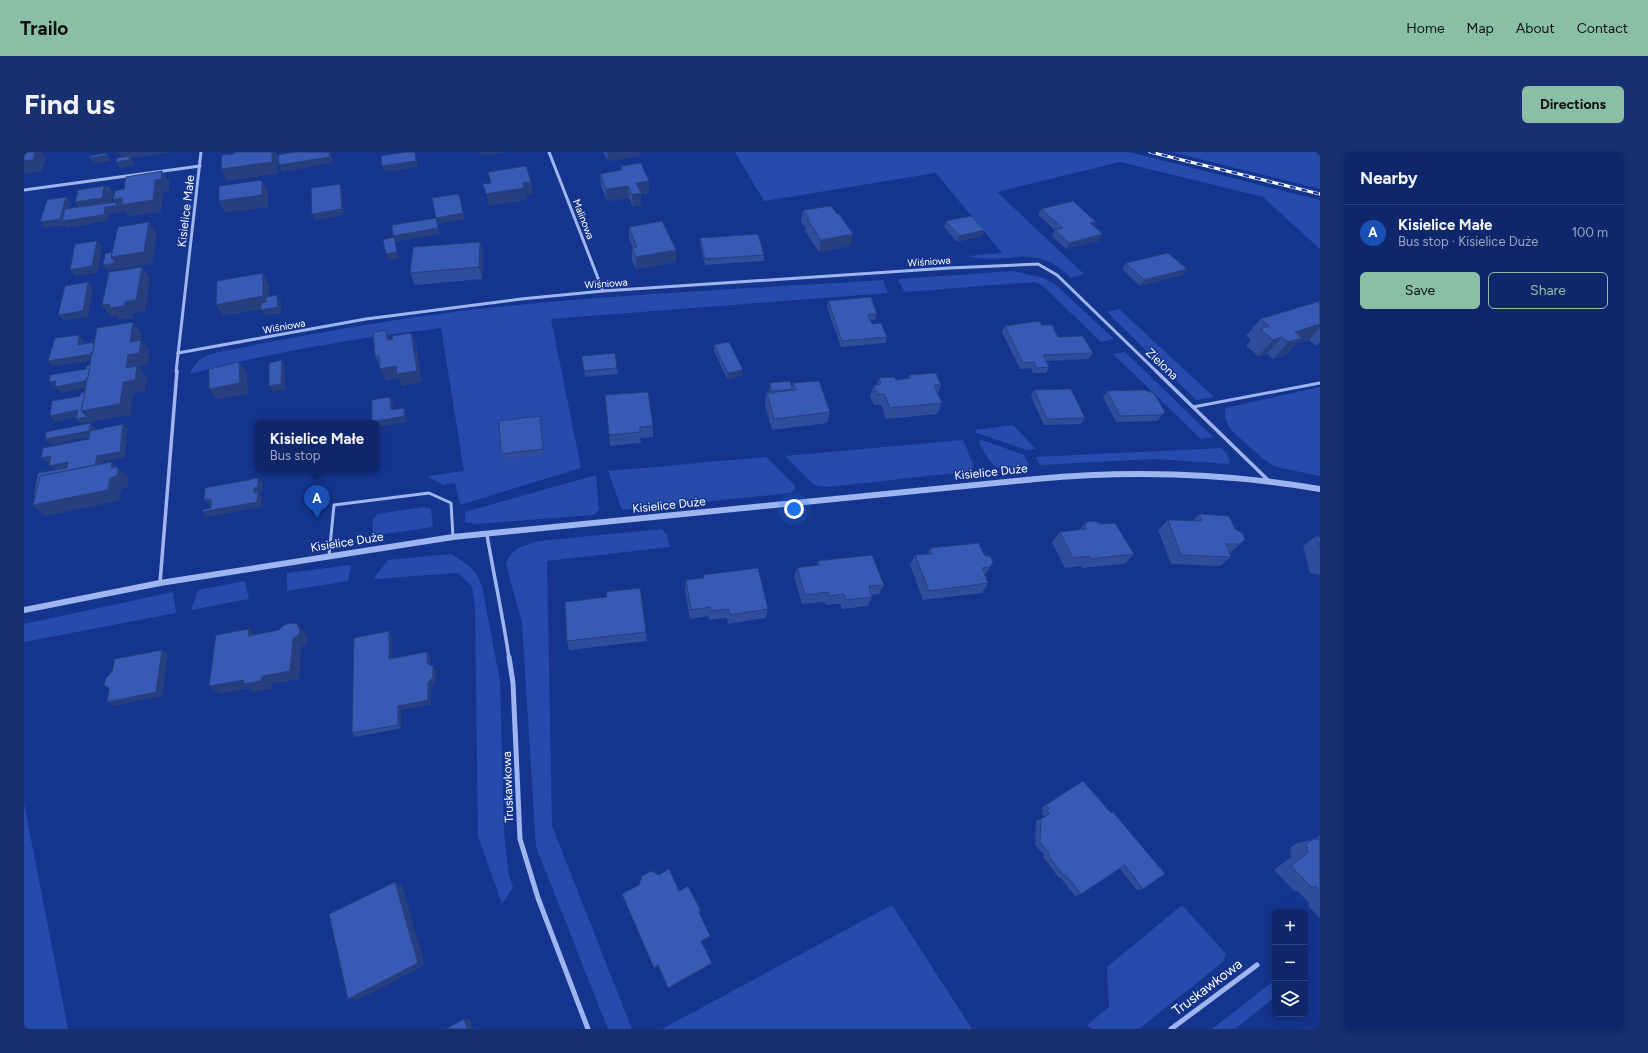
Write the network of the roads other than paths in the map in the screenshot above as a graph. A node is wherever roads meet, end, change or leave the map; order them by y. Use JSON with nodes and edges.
{"nodes":[{"id":1,"x":201,"y":152,"type":"edge"},
{"id":2,"x":549,"y":152,"type":"edge"},
{"id":3,"x":200,"y":166,"type":"junction"},
{"id":4,"x":24,"y":190,"type":"edge"},
{"id":5,"x":1038,"y":264,"type":"joint"},
{"id":6,"x":603,"y":291,"type":"junction"},
{"id":7,"x":178,"y":353,"type":"junction"},
{"id":8,"x":1320,"y":382,"type":"edge"},
{"id":9,"x":1193,"y":407,"type":"junction"},
{"id":10,"x":1270,"y":482,"type":"junction"},
{"id":11,"x":1320,"y":489,"type":"edge"},
{"id":12,"x":487,"y":535,"type":"junction"},
{"id":13,"x":453,"y":537,"type":"junction"},
{"id":14,"x":329,"y":556,"type":"junction"},
{"id":15,"x":160,"y":582,"type":"junction"},
{"id":16,"x":24,"y":610,"type":"edge"},
{"id":17,"x":1257,"y":965,"type":"dead end"},
{"id":18,"x":588,"y":1029,"type":"edge"},
{"id":19,"x":1171,"y":1029,"type":"edge"}],
"edges":[{"from":1,"to":3,"type":"street","name":"Kisielice Małe"},
{"from":2,"to":6,"type":"street","name":"Malinowa"},
{"from":3,"to":4,"type":"street"},
{"from":3,"to":7,"type":"street","name":"Kisielice Małe"},
{"from":5,"to":6,"type":"street","name":"Wiśniowa"},
{"from":5,"to":9,"type":"street","name":"Zielona"},
{"from":6,"to":7,"type":"street","name":"Wiśniowa"},
{"from":7,"to":15,"type":"street","name":"Kisielice Małe"},
{"from":8,"to":9,"type":"lane"},
{"from":9,"to":10,"type":"street","name":"Zielona"},
{"from":10,"to":11,"type":"street","name":"Kisielice Duże"},
{"from":10,"to":12,"type":"street","name":"Kisielice Duże"},
{"from":12,"to":13,"type":"street","name":"Kisielice Duże"},
{"from":12,"to":18,"type":"street","name":"Truskawkowa"},
{"from":13,"to":14,"type":"street","name":"Kisielice Duże"},
{"from":13,"to":14,"type":"lane"},
{"from":14,"to":15,"type":"street","name":"Kisielice Duże"},
{"from":15,"to":16,"type":"street","name":"Kisielice Duże"},
{"from":17,"to":19,"type":"street","name":"Truskawkowa"}]}
